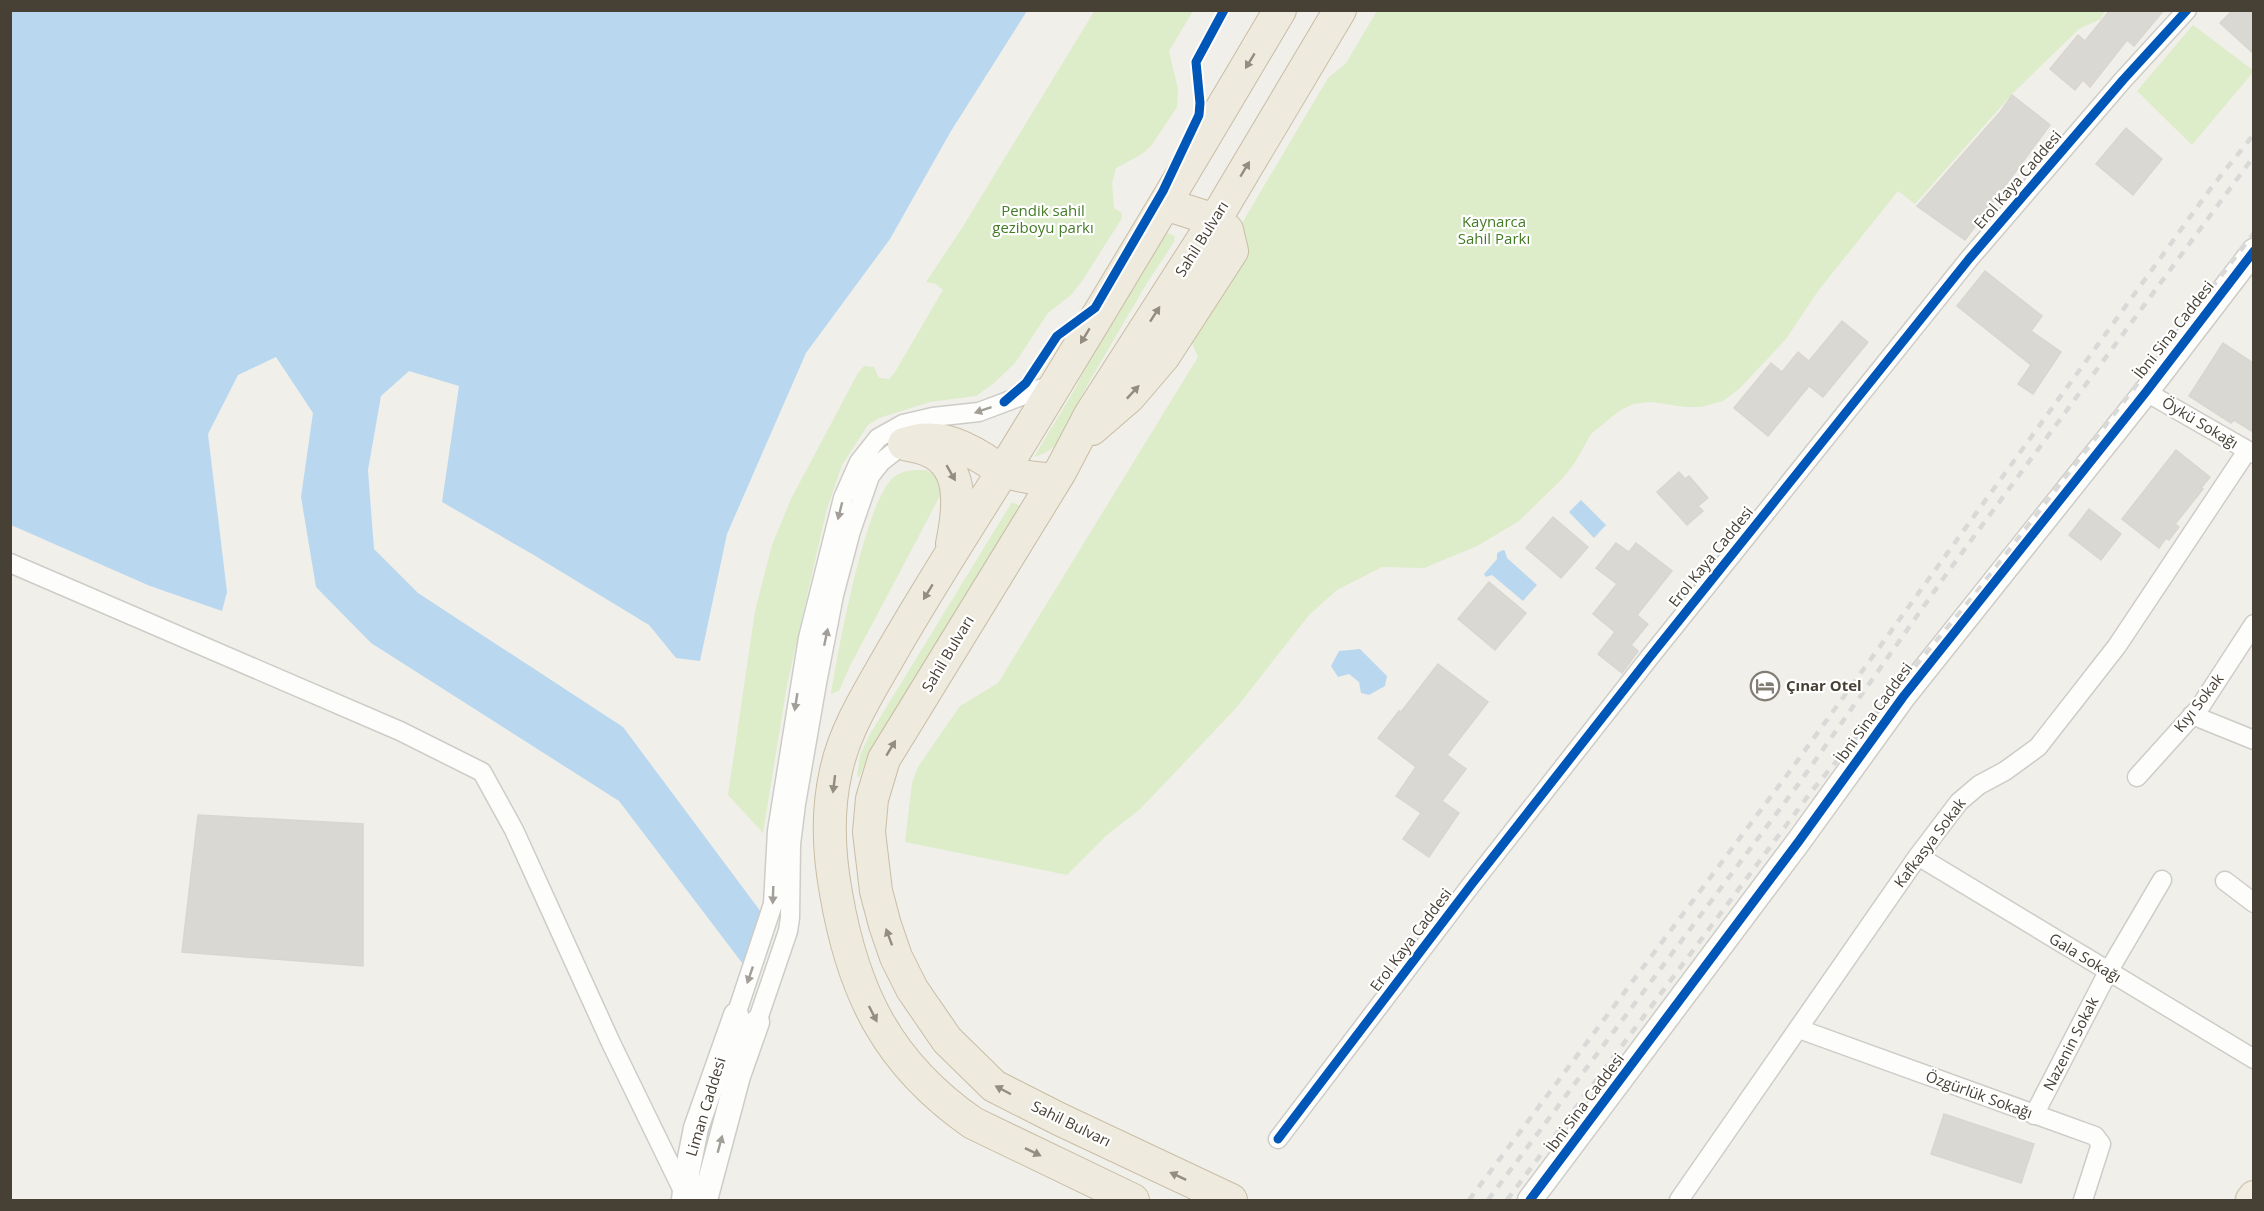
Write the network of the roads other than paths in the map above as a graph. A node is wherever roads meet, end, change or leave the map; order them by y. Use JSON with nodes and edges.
{"nodes":[{"id":1,"x":1280,"y":10,"type":"edge"},
{"id":2,"x":1340,"y":10,"type":"edge"},
{"id":3,"x":2187,"y":10,"type":"edge"},
{"id":4,"x":1164,"y":204,"type":"junction"},
{"id":5,"x":1215,"y":219,"type":"junction"},
{"id":6,"x":2250,"y":261,"type":"edge"},
{"id":7,"x":1058,"y":382,"type":"junction"},
{"id":8,"x":2146,"y":392,"type":"junction"},
{"id":9,"x":904,"y":444,"type":"junction"},
{"id":10,"x":2250,"y":453,"type":"edge"},
{"id":11,"x":1003,"y":470,"type":"junction"},
{"id":12,"x":1055,"y":479,"type":"junction"},
{"id":13,"x":950,"y":556,"type":"junction"},
{"id":14,"x":10,"y":563,"type":"edge"},
{"id":15,"x":2253,"y":624,"type":"edge"},
{"id":16,"x":2192,"y":715,"type":"junction"},
{"id":17,"x":2253,"y":740,"type":"edge"},
{"id":18,"x":2137,"y":777,"type":"dead end"},
{"id":19,"x":1918,"y":856,"type":"junction"},
{"id":20,"x":2162,"y":880,"type":"dead end"},
{"id":21,"x":2225,"y":881,"type":"dead end"},
{"id":22,"x":2253,"y":903,"type":"edge"},
{"id":23,"x":2108,"y":972,"type":"junction"},
{"id":24,"x":747,"y":1018,"type":"junction"},
{"id":25,"x":1799,"y":1029,"type":"junction"},
{"id":26,"x":2253,"y":1059,"type":"edge"},
{"id":27,"x":2034,"y":1115,"type":"junction"},
{"id":28,"x":1278,"y":1138,"type":"dead end"},
{"id":29,"x":2253,"y":1196,"type":"edge"},
{"id":30,"x":691,"y":1199,"type":"edge"},
{"id":31,"x":1684,"y":1199,"type":"edge"},
{"id":32,"x":1133,"y":1200,"type":"edge"},
{"id":33,"x":1231,"y":1200,"type":"edge"},
{"id":34,"x":1530,"y":1200,"type":"edge"},
{"id":35,"x":2083,"y":1200,"type":"edge"},
{"id":36,"x":2251,"y":1200,"type":"edge"}],
"edges":[{"from":1,"to":4,"type":"highway","one_way":true},
{"from":5,"to":2,"type":"highway","name":"Sahil Bulvarı","one_way":true},
{"from":3,"to":28,"type":"street","name":"Erol Kaya Caddesi"},
{"from":4,"to":5,"type":"highway"},
{"from":4,"to":7,"type":"highway","one_way":true},
{"from":12,"to":5,"type":"highway","name":"Sahil Bulvarı","one_way":true},
{"from":6,"to":8,"type":"street","name":"İbni Sina Caddesi"},
{"from":7,"to":11,"type":"highway"},
{"from":7,"to":24,"type":"street","one_way":true},
{"from":8,"to":10,"type":"street","name":"Öykü Sokağı"},
{"from":8,"to":34,"type":"street","name":"İbni Sina Caddesi"},
{"from":9,"to":11,"type":"highway"},
{"from":9,"to":13,"type":"highway","one_way":true},
{"from":24,"to":9,"type":"street","one_way":true},
{"from":10,"to":19,"type":"street","name":"Kafkasya Sokak"},
{"from":11,"to":12,"type":"highway"},
{"from":11,"to":13,"type":"highway"},
{"from":33,"to":12,"type":"highway","name":"Sahil Bulvarı","one_way":true},
{"from":13,"to":32,"type":"highway","one_way":true},
{"from":14,"to":30,"type":"street"},
{"from":15,"to":16,"type":"street","name":"Kıyı Sokak"},
{"from":16,"to":17,"type":"street"},
{"from":16,"to":18,"type":"street","name":"Kıyı Sokak"},
{"from":19,"to":23,"type":"street","name":"Gala Sokağı"},
{"from":19,"to":25,"type":"street","name":"Kafkasya Sokak"},
{"from":20,"to":23,"type":"street","name":"Nazenin Sokak"},
{"from":21,"to":22,"type":"street"},
{"from":23,"to":26,"type":"street","name":"Gala Sokağı"},
{"from":23,"to":27,"type":"street","name":"Nazenin Sokak"},
{"from":24,"to":30,"type":"street","name":"Liman Caddesi"},
{"from":25,"to":27,"type":"street","name":"Özgürlük Sokağı"},
{"from":25,"to":31,"type":"street","name":"Kafkasya Sokak"},
{"from":27,"to":35,"type":"street","name":"Özgürlük Sokağı"},
{"from":29,"to":36,"type":"main road"}]}
